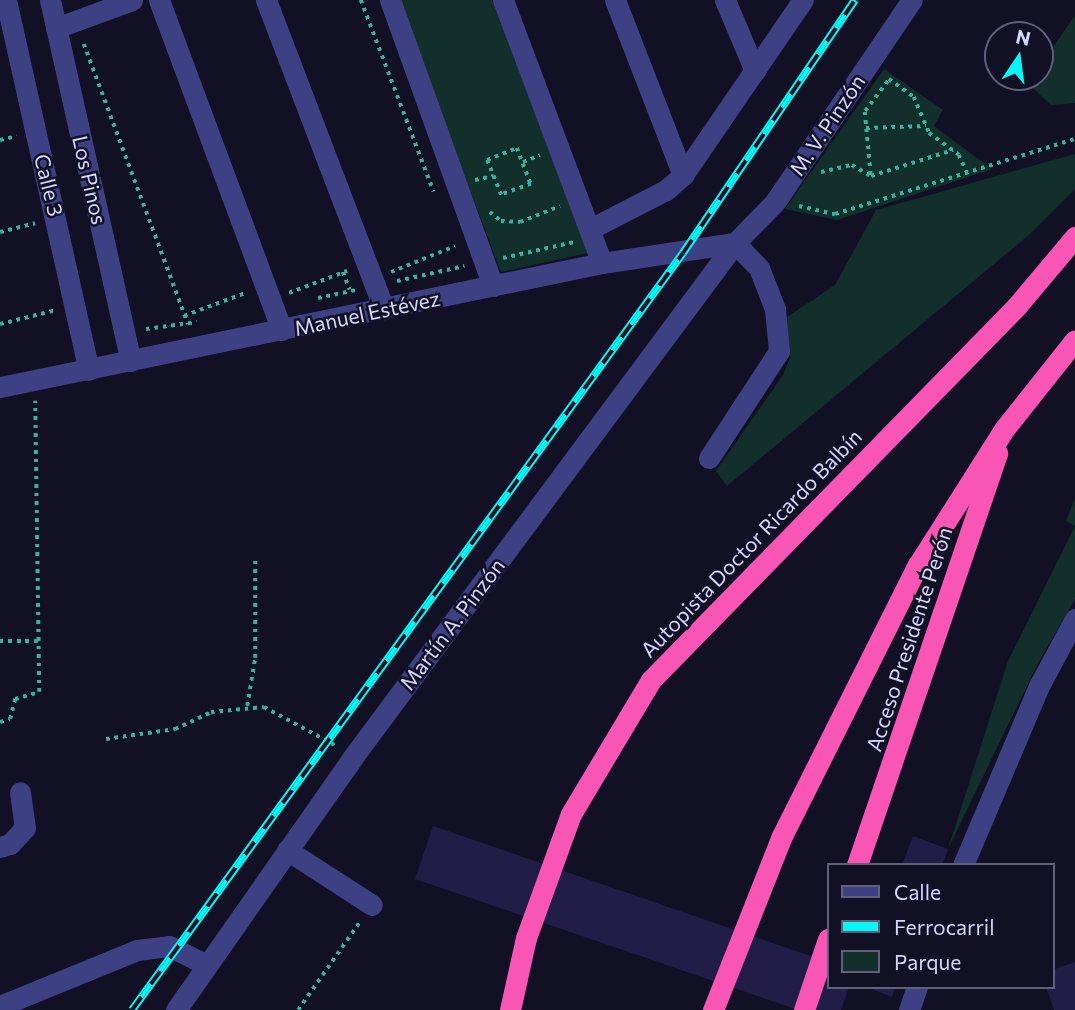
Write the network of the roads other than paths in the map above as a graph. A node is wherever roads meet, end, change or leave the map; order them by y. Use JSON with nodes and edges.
{"nodes":[{"id":1,"x":6,"y":0,"type":"edge"},
{"id":2,"x":50,"y":0,"type":"edge"},
{"id":3,"x":132,"y":0,"type":"edge"},
{"id":4,"x":159,"y":0,"type":"edge"},
{"id":5,"x":266,"y":0,"type":"edge"},
{"id":6,"x":390,"y":0,"type":"edge"},
{"id":7,"x":503,"y":0,"type":"edge"},
{"id":8,"x":615,"y":0,"type":"edge"},
{"id":9,"x":725,"y":0,"type":"edge"},
{"id":10,"x":803,"y":0,"type":"edge"},
{"id":11,"x":912,"y":0,"type":"edge"},
{"id":12,"x":65,"y":24,"type":"junction"},
{"id":13,"x":755,"y":71,"type":"junction"},
{"id":14,"x":683,"y":176,"type":"junction"},
{"id":15,"x":590,"y":229,"type":"junction"},
{"id":16,"x":1075,"y":237,"type":"edge"},
{"id":17,"x":734,"y":243,"type":"junction"},
{"id":18,"x":603,"y":263,"type":"junction"},
{"id":19,"x":493,"y":286,"type":"junction"},
{"id":20,"x":384,"y":309,"type":"junction"},
{"id":21,"x":282,"y":330,"type":"junction"},
{"id":22,"x":1075,"y":340,"type":"edge"},
{"id":23,"x":131,"y":360,"type":"junction"},
{"id":24,"x":89,"y":370,"type":"junction"},
{"id":25,"x":0,"y":387,"type":"edge"},
{"id":26,"x":1005,"y":428,"type":"junction"},
{"id":27,"x":709,"y":458,"type":"dead end"},
{"id":28,"x":1075,"y":619,"type":"edge"},
{"id":29,"x":20,"y":792,"type":"dead end"},
{"id":30,"x":0,"y":846,"type":"edge"},
{"id":31,"x":287,"y":850,"type":"junction"},
{"id":32,"x":858,"y":863,"type":"edge"},
{"id":33,"x":964,"y":863,"type":"edge"},
{"id":34,"x":372,"y":905,"type":"road end"},
{"id":35,"x":827,"y":942,"type":"edge"},
{"id":36,"x":207,"y":965,"type":"junction"},
{"id":37,"x":916,"y":989,"type":"edge"},
{"id":38,"x":0,"y":1006,"type":"edge"},
{"id":39,"x":176,"y":1010,"type":"edge"},
{"id":40,"x":510,"y":1010,"type":"edge"},
{"id":41,"x":713,"y":1010,"type":"edge"},
{"id":42,"x":804,"y":1010,"type":"edge"},
{"id":43,"x":909,"y":1010,"type":"edge"}],
"edges":[{"from":1,"to":24,"type":"street","name":"Calle 3"},
{"from":2,"to":12,"type":"street","name":"Los Pinos"},
{"from":3,"to":12,"type":"street"},
{"from":4,"to":21,"type":"street"},
{"from":5,"to":20,"type":"street"},
{"from":6,"to":19,"type":"street"},
{"from":7,"to":15,"type":"street"},
{"from":8,"to":14,"type":"street"},
{"from":9,"to":13,"type":"street"},
{"from":10,"to":13,"type":"street"},
{"from":11,"to":17,"type":"street","name":"M. V. Pinzón"},
{"from":12,"to":23,"type":"street","name":"Los Pinos"},
{"from":13,"to":14,"type":"street"},
{"from":14,"to":15,"type":"street"},
{"from":15,"to":18,"type":"street"},
{"from":16,"to":40,"type":"highway","name":"Autopista Doctor Ricardo Balbín"},
{"from":17,"to":18,"type":"street","name":"Manuel Estévez"},
{"from":17,"to":27,"type":"street"},
{"from":17,"to":31,"type":"street","name":"Martín A. Pinzón"},
{"from":18,"to":19,"type":"street","name":"Manuel Estévez"},
{"from":19,"to":20,"type":"street","name":"Manuel Estévez"},
{"from":20,"to":21,"type":"street","name":"Manuel Estévez"},
{"from":21,"to":23,"type":"street","name":"Manuel Estévez"},
{"from":22,"to":26,"type":"highway"},
{"from":23,"to":24,"type":"street","name":"Manuel Estévez"},
{"from":24,"to":25,"type":"street","name":"Manuel Estévez"},
{"from":26,"to":32,"type":"highway","name":"Acceso Presidente Perón"},
{"from":26,"to":41,"type":"highway"},
{"from":28,"to":33,"type":"street"},
{"from":29,"to":30,"type":"street"},
{"from":31,"to":34,"type":"street"},
{"from":31,"to":36,"type":"street","name":"Martín A. Pinzón"},
{"from":35,"to":42,"type":"highway"},
{"from":36,"to":38,"type":"street"},
{"from":36,"to":39,"type":"street","name":"Martín A. Pinzón"},
{"from":37,"to":43,"type":"street"}]}
